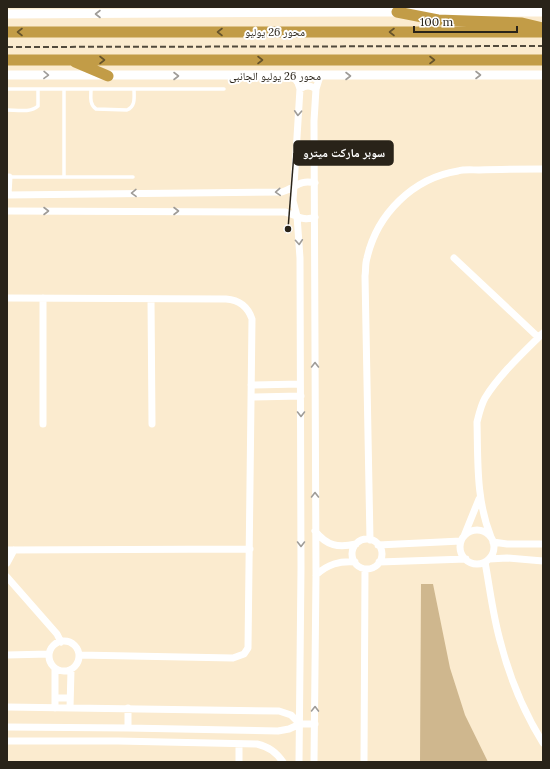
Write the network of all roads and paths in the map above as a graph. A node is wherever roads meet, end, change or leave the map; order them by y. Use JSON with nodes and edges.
{"nodes":[{"id":1,"x":69,"y":7,"type":"edge"},
{"id":2,"x":234,"y":7,"type":"edge"},
{"id":3,"x":398,"y":12,"type":"junction"},
{"id":4,"x":543,"y":12,"type":"edge"},
{"id":5,"x":260,"y":13,"type":"junction"},
{"id":6,"x":7,"y":14,"type":"edge"},
{"id":7,"x":55,"y":14,"type":"junction"},
{"id":8,"x":543,"y":28,"type":"edge"},
{"id":9,"x":7,"y":32,"type":"edge"},
{"id":10,"x":543,"y":32,"type":"edge"},
{"id":11,"x":7,"y":60,"type":"edge"},
{"id":12,"x":68,"y":60,"type":"junction"},
{"id":13,"x":543,"y":60,"type":"edge"},
{"id":14,"x":7,"y":75,"type":"edge"},
{"id":15,"x":543,"y":75,"type":"edge"},
{"id":16,"x":108,"y":76,"type":"junction"},
{"id":17,"x":293,"y":76,"type":"junction"},
{"id":18,"x":320,"y":76,"type":"junction"},
{"id":19,"x":7,"y":89,"type":"edge"},
{"id":20,"x":38,"y":89,"type":"junction"},
{"id":21,"x":64,"y":89,"type":"junction"},
{"id":22,"x":91,"y":89,"type":"junction"},
{"id":23,"x":134,"y":89,"type":"junction"},
{"id":24,"x":224,"y":89,"type":"dead end"},
{"id":25,"x":300,"y":89,"type":"junction"},
{"id":26,"x":316,"y":89,"type":"junction"},
{"id":27,"x":7,"y":110,"type":"edge"},
{"id":28,"x":543,"y":169,"type":"edge"},
{"id":29,"x":8,"y":177,"type":"edge"},
{"id":30,"x":64,"y":177,"type":"junction"},
{"id":31,"x":133,"y":177,"type":"dead end"},
{"id":32,"x":315,"y":183,"type":"junction"},
{"id":33,"x":294,"y":186,"type":"junction"},
{"id":34,"x":7,"y":195,"type":"edge"},
{"id":35,"x":7,"y":210,"type":"edge"},
{"id":36,"x":297,"y":216,"type":"junction"},
{"id":37,"x":315,"y":217,"type":"junction"},
{"id":38,"x":454,"y":258,"type":"dead end"},
{"id":39,"x":7,"y":298,"type":"edge"},
{"id":40,"x":43,"y":298,"type":"junction"},
{"id":41,"x":151,"y":299,"type":"junction"},
{"id":42,"x":541,"y":335,"type":"edge"},
{"id":43,"x":300,"y":384,"type":"junction"},
{"id":44,"x":251,"y":385,"type":"junction"},
{"id":45,"x":301,"y":396,"type":"junction"},
{"id":46,"x":251,"y":397,"type":"junction"},
{"id":47,"x":43,"y":424,"type":"dead end"},
{"id":48,"x":152,"y":424,"type":"dead end"},
{"id":49,"x":480,"y":497,"type":"junction"},
{"id":50,"x":315,"y":531,"type":"junction"},
{"id":51,"x":463,"y":539,"type":"junction"},
{"id":52,"x":492,"y":539,"type":"junction"},
{"id":53,"x":370,"y":540,"type":"junction"},
{"id":54,"x":356,"y":544,"type":"junction"},
{"id":55,"x":543,"y":544,"type":"edge"},
{"id":56,"x":378,"y":545,"type":"junction"},
{"id":57,"x":250,"y":549,"type":"junction"},
{"id":58,"x":11,"y":550,"type":"edge"},
{"id":59,"x":466,"y":559,"type":"junction"},
{"id":60,"x":487,"y":561,"type":"junction"},
{"id":61,"x":543,"y":561,"type":"edge"},
{"id":62,"x":355,"y":562,"type":"junction"},
{"id":63,"x":379,"y":562,"type":"junction"},
{"id":64,"x":7,"y":563,"type":"edge"},
{"id":65,"x":365,"y":569,"type":"junction"},
{"id":66,"x":316,"y":575,"type":"junction"},
{"id":67,"x":7,"y":576,"type":"edge"},
{"id":68,"x":61,"y":642,"type":"junction"},
{"id":69,"x":7,"y":654,"type":"edge"},
{"id":70,"x":49,"y":654,"type":"junction"},
{"id":71,"x":79,"y":655,"type":"junction"},
{"id":72,"x":55,"y":669,"type":"junction"},
{"id":73,"x":71,"y":670,"type":"junction"},
{"id":74,"x":55,"y":698,"type":"junction"},
{"id":75,"x":70,"y":698,"type":"junction"},
{"id":76,"x":7,"y":707,"type":"edge"},
{"id":77,"x":54,"y":708,"type":"junction"},
{"id":78,"x":70,"y":708,"type":"junction"},
{"id":79,"x":128,"y":708,"type":"junction"},
{"id":80,"x":300,"y":724,"type":"junction"},
{"id":81,"x":315,"y":724,"type":"junction"},
{"id":82,"x":7,"y":727,"type":"edge"},
{"id":83,"x":128,"y":728,"type":"junction"},
{"id":84,"x":7,"y":741,"type":"edge"},
{"id":85,"x":543,"y":743,"type":"edge"},
{"id":86,"x":239,"y":744,"type":"junction"},
{"id":87,"x":239,"y":762,"type":"edge"},
{"id":88,"x":283,"y":762,"type":"edge"},
{"id":89,"x":299,"y":762,"type":"edge"},
{"id":90,"x":314,"y":762,"type":"edge"},
{"id":91,"x":364,"y":762,"type":"edge"}],
"edges":[{"from":1,"to":7,"type":"main road"},
{"from":2,"to":5,"type":"main road"},
{"from":3,"to":4,"type":"main road"},
{"from":3,"to":5,"type":"main road"},
{"from":3,"to":8,"type":"highway"},
{"from":5,"to":7,"type":"main road","one_way":true},
{"from":6,"to":7,"type":"main road"},
{"from":10,"to":9,"type":"highway","name":"محور 26 يوليو","one_way":true},
{"from":11,"to":12,"type":"highway"},
{"from":12,"to":13,"type":"highway","one_way":true},
{"from":12,"to":16,"type":"highway"},
{"from":14,"to":16,"type":"main road","name":"محور 26 يوليو الجانبى","one_way":true},
{"from":18,"to":15,"type":"main road","name":"محور 26 يوليو الجانبى","one_way":true},
{"from":16,"to":17,"type":"main road","name":"محور 26 يوليو الجانبى","one_way":true},
{"from":17,"to":18,"type":"main road","name":"محور 26 يوليو الجانبى"},
{"from":17,"to":25,"type":"street"},
{"from":18,"to":26,"type":"street"},
{"from":19,"to":20,"type":"lane"},
{"from":20,"to":21,"type":"lane"},
{"from":20,"to":27,"type":"lane"},
{"from":21,"to":22,"type":"lane"},
{"from":21,"to":30,"type":"lane"},
{"from":22,"to":23,"type":"lane"},
{"from":22,"to":23,"type":"lane"},
{"from":23,"to":24,"type":"lane"},
{"from":25,"to":26,"type":"street"},
{"from":25,"to":33,"type":"street","one_way":true},
{"from":26,"to":32,"type":"street"},
{"from":28,"to":53,"type":"street"},
{"from":29,"to":30,"type":"lane"},
{"from":29,"to":34,"type":"street"},
{"from":30,"to":31,"type":"lane"},
{"from":32,"to":33,"type":"street"},
{"from":32,"to":37,"type":"street"},
{"from":33,"to":34,"type":"street","one_way":true},
{"from":33,"to":36,"type":"street"},
{"from":35,"to":36,"type":"street","one_way":true},
{"from":36,"to":37,"type":"street"},
{"from":36,"to":43,"type":"street","one_way":true},
{"from":50,"to":37,"type":"street","one_way":true},
{"from":38,"to":42,"type":"street"},
{"from":39,"to":40,"type":"street"},
{"from":40,"to":41,"type":"street"},
{"from":40,"to":47,"type":"street"},
{"from":41,"to":44,"type":"street"},
{"from":41,"to":48,"type":"street"},
{"from":42,"to":49,"type":"street"},
{"from":43,"to":44,"type":"street"},
{"from":43,"to":45,"type":"street"},
{"from":44,"to":46,"type":"street"},
{"from":45,"to":46,"type":"street"},
{"from":45,"to":80,"type":"street","one_way":true},
{"from":46,"to":57,"type":"street"},
{"from":49,"to":51,"type":"street"},
{"from":49,"to":52,"type":"street"},
{"from":50,"to":54,"type":"street"},
{"from":50,"to":66,"type":"street"},
{"from":51,"to":52,"type":"street"},
{"from":51,"to":56,"type":"street"},
{"from":51,"to":59,"type":"street"},
{"from":52,"to":55,"type":"street"},
{"from":52,"to":60,"type":"street"},
{"from":53,"to":54,"type":"street"},
{"from":53,"to":56,"type":"street"},
{"from":54,"to":62,"type":"street"},
{"from":56,"to":63,"type":"street"},
{"from":57,"to":58,"type":"street"},
{"from":57,"to":71,"type":"street"},
{"from":58,"to":64,"type":"street"},
{"from":59,"to":60,"type":"street"},
{"from":59,"to":63,"type":"street"},
{"from":60,"to":61,"type":"street"},
{"from":60,"to":85,"type":"street"},
{"from":62,"to":65,"type":"street"},
{"from":62,"to":66,"type":"street"},
{"from":63,"to":65,"type":"street"},
{"from":65,"to":91,"type":"street"},
{"from":81,"to":66,"type":"street","one_way":true},
{"from":67,"to":68,"type":"street"},
{"from":68,"to":70,"type":"street"},
{"from":68,"to":71,"type":"street"},
{"from":69,"to":70,"type":"street"},
{"from":70,"to":72,"type":"street"},
{"from":71,"to":73,"type":"street"},
{"from":72,"to":73,"type":"street"},
{"from":72,"to":74,"type":"street"},
{"from":73,"to":75,"type":"street"},
{"from":74,"to":75,"type":"street"},
{"from":74,"to":77,"type":"street"},
{"from":75,"to":78,"type":"street"},
{"from":76,"to":77,"type":"street"},
{"from":77,"to":78,"type":"street"},
{"from":78,"to":79,"type":"street"},
{"from":79,"to":80,"type":"street"},
{"from":79,"to":83,"type":"street"},
{"from":80,"to":81,"type":"street"},
{"from":80,"to":83,"type":"street"},
{"from":80,"to":89,"type":"street"},
{"from":81,"to":90,"type":"street"},
{"from":82,"to":83,"type":"street"},
{"from":84,"to":86,"type":"street"},
{"from":86,"to":87,"type":"street"},
{"from":86,"to":88,"type":"street"}]}
